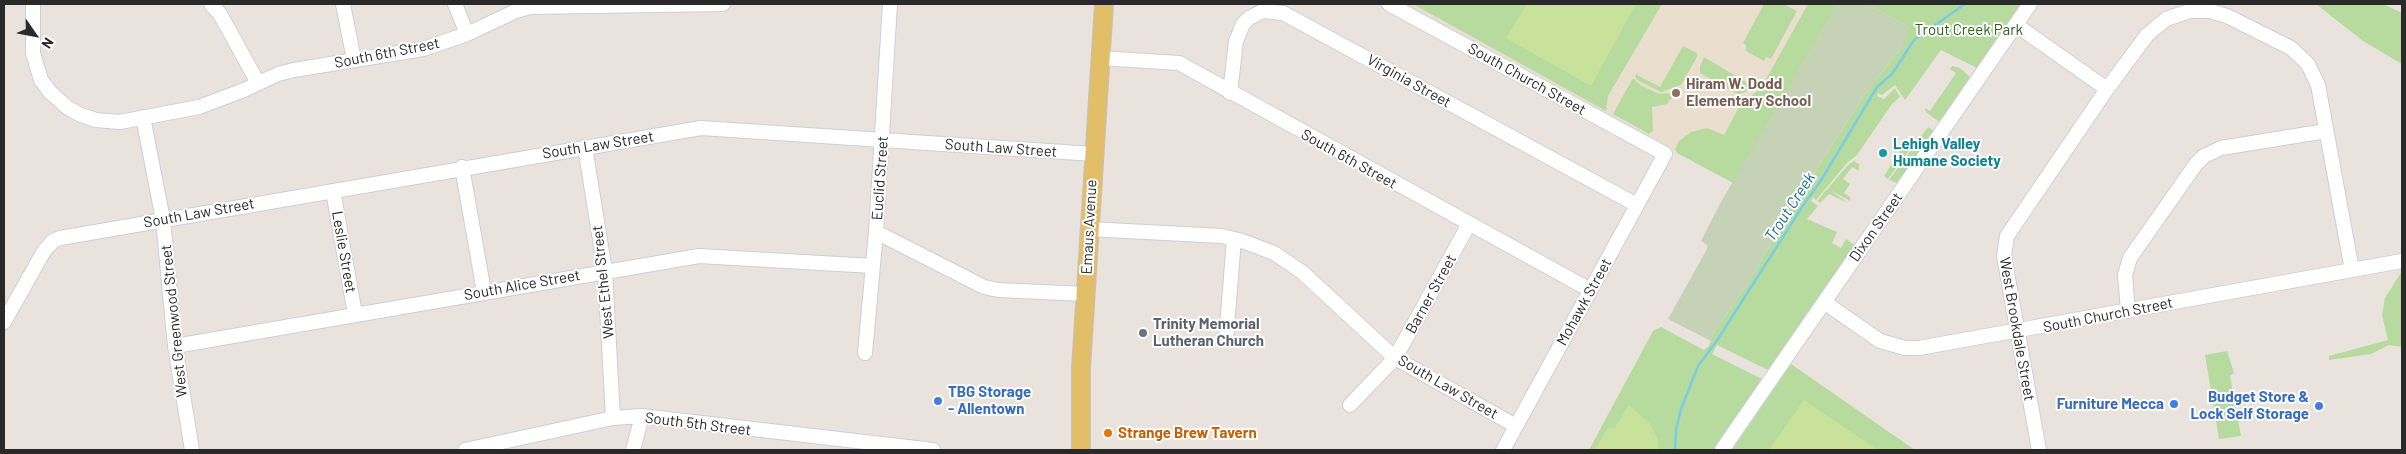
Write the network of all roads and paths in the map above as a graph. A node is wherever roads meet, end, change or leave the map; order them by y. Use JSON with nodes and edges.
{"nodes":[{"id":1,"x":33,"y":4,"type":"edge"},
{"id":2,"x":211,"y":4,"type":"edge"},
{"id":3,"x":343,"y":4,"type":"edge"},
{"id":4,"x":455,"y":4,"type":"edge"},
{"id":5,"x":724,"y":4,"type":"edge"},
{"id":6,"x":890,"y":4,"type":"edge"},
{"id":7,"x":1104,"y":4,"type":"edge"},
{"id":8,"x":1389,"y":4,"type":"edge"},
{"id":9,"x":2030,"y":4,"type":"edge"},
{"id":10,"x":2016,"y":24,"type":"junction"},
{"id":11,"x":467,"y":34,"type":"junction"},
{"id":12,"x":1100,"y":58,"type":"junction"},
{"id":13,"x":354,"y":60,"type":"junction"},
{"id":14,"x":258,"y":83,"type":"junction"},
{"id":15,"x":2107,"y":89,"type":"junction"},
{"id":16,"x":1230,"y":93,"type":"junction"},
{"id":17,"x":143,"y":117,"type":"junction"},
{"id":18,"x":2326,"y":131,"type":"junction"},
{"id":19,"x":882,"y":140,"type":"junction"},
{"id":20,"x":585,"y":147,"type":"junction"},
{"id":21,"x":1094,"y":154,"type":"junction"},
{"id":22,"x":1665,"y":154,"type":"joint"},
{"id":23,"x":462,"y":167,"type":"junction"},
{"id":24,"x":333,"y":191,"type":"junction"},
{"id":25,"x":1637,"y":205,"type":"junction"},
{"id":26,"x":163,"y":220,"type":"junction"},
{"id":27,"x":1469,"y":224,"type":"junction"},
{"id":28,"x":1088,"y":229,"type":"junction"},
{"id":29,"x":876,"y":232,"type":"junction"},
{"id":30,"x":1234,"y":239,"type":"junction"},
{"id":31,"x":2402,"y":261,"type":"edge"},
{"id":32,"x":873,"y":266,"type":"junction"},
{"id":33,"x":2352,"y":270,"type":"junction"},
{"id":34,"x":605,"y":271,"type":"junction"},
{"id":35,"x":1590,"y":290,"type":"junction"},
{"id":36,"x":484,"y":292,"type":"junction"},
{"id":37,"x":1085,"y":294,"type":"junction"},
{"id":38,"x":1824,"y":302,"type":"junction"},
{"id":39,"x":2128,"y":311,"type":"junction"},
{"id":40,"x":355,"y":314,"type":"junction"},
{"id":41,"x":4,"y":322,"type":"edge"},
{"id":42,"x":2018,"y":332,"type":"junction"},
{"id":43,"x":1226,"y":339,"type":"dead end"},
{"id":44,"x":174,"y":346,"type":"junction"},
{"id":45,"x":865,"y":353,"type":"dead end"},
{"id":46,"x":1395,"y":358,"type":"junction"},
{"id":47,"x":1350,"y":405,"type":"dead end"},
{"id":48,"x":642,"y":416,"type":"junction"},
{"id":49,"x":613,"y":418,"type":"junction"},
{"id":50,"x":1516,"y":426,"type":"junction"},
{"id":51,"x":192,"y":450,"type":"edge"},
{"id":52,"x":465,"y":450,"type":"edge"},
{"id":53,"x":634,"y":450,"type":"edge"},
{"id":54,"x":933,"y":450,"type":"edge"},
{"id":55,"x":1081,"y":450,"type":"edge"},
{"id":56,"x":1502,"y":450,"type":"edge"},
{"id":57,"x":1722,"y":450,"type":"edge"},
{"id":58,"x":2039,"y":450,"type":"edge"}],
"edges":[{"from":1,"to":17,"type":"street"},
{"from":2,"to":14,"type":"street"},
{"from":3,"to":13,"type":"street"},
{"from":4,"to":11,"type":"street"},
{"from":5,"to":11,"type":"street","name":"South 6th Street"},
{"from":6,"to":19,"type":"street","name":"Euclid Street"},
{"from":7,"to":12,"type":"main road","name":"Emaus Avenue"},
{"from":8,"to":22,"type":"street","name":"South Church Street"},
{"from":9,"to":10,"type":"street","name":"Dixon Street"},
{"from":10,"to":15,"type":"street"},
{"from":10,"to":38,"type":"street","name":"Dixon Street"},
{"from":11,"to":13,"type":"street","name":"South 6th Street"},
{"from":12,"to":16,"type":"street","name":"South 6th Street"},
{"from":12,"to":21,"type":"main road","name":"Emaus Avenue"},
{"from":13,"to":14,"type":"street","name":"South 6th Street"},
{"from":14,"to":17,"type":"street","name":"South 6th Street"},
{"from":15,"to":18,"type":"street","name":"West Brookdale Street"},
{"from":15,"to":42,"type":"street","name":"West Brookdale Street"},
{"from":16,"to":25,"type":"street","name":"Virginia Street"},
{"from":16,"to":27,"type":"street","name":"South 6th Street"},
{"from":17,"to":26,"type":"street","name":"West Greenwood Street"},
{"from":18,"to":33,"type":"street","name":"West Brookdale Street"},
{"from":18,"to":39,"type":"street"},
{"from":19,"to":20,"type":"street","name":"South Law Street"},
{"from":19,"to":21,"type":"street","name":"South Law Street"},
{"from":19,"to":29,"type":"street","name":"Euclid Street"},
{"from":20,"to":23,"type":"street","name":"South Law Street"},
{"from":20,"to":34,"type":"street","name":"West Ethel Street"},
{"from":21,"to":28,"type":"main road","name":"Emaus Avenue"},
{"from":22,"to":25,"type":"street","name":"Mohawk Street"},
{"from":23,"to":24,"type":"street","name":"South Law Street"},
{"from":23,"to":36,"type":"street"},
{"from":24,"to":26,"type":"street","name":"South Law Street"},
{"from":24,"to":40,"type":"street","name":"Leslie Street"},
{"from":25,"to":35,"type":"street","name":"Mohawk Street"},
{"from":26,"to":41,"type":"street","name":"South Law Street"},
{"from":26,"to":44,"type":"street","name":"West Greenwood Street"},
{"from":27,"to":35,"type":"street","name":"South 6th Street"},
{"from":27,"to":46,"type":"street","name":"Barner Street"},
{"from":28,"to":30,"type":"street","name":"South Law Street"},
{"from":28,"to":37,"type":"main road","name":"Emaus Avenue"},
{"from":29,"to":32,"type":"street","name":"Euclid Street"},
{"from":29,"to":37,"type":"street"},
{"from":30,"to":43,"type":"street"},
{"from":30,"to":46,"type":"street","name":"South Law Street"},
{"from":31,"to":33,"type":"street","name":"South Church Street"},
{"from":32,"to":34,"type":"street","name":"South Alice Street"},
{"from":32,"to":45,"type":"street","name":"Euclid Street"},
{"from":33,"to":39,"type":"street","name":"South Church Street"},
{"from":34,"to":36,"type":"street","name":"South Alice Street"},
{"from":34,"to":49,"type":"street","name":"West Ethel Street"},
{"from":35,"to":50,"type":"street","name":"Mohawk Street"},
{"from":36,"to":40,"type":"street","name":"South Alice Street"},
{"from":37,"to":55,"type":"main road","name":"Emaus Avenue"},
{"from":38,"to":42,"type":"street","name":"South Church Street"},
{"from":38,"to":57,"type":"street","name":"Dixon Street"},
{"from":39,"to":42,"type":"street","name":"South Church Street"},
{"from":40,"to":44,"type":"street","name":"South Alice Street"},
{"from":42,"to":58,"type":"street","name":"West Brookdale Street"},
{"from":44,"to":51,"type":"street","name":"West Greenwood Street"},
{"from":46,"to":47,"type":"street","name":"Barner Street"},
{"from":46,"to":50,"type":"street","name":"South Law Street"},
{"from":48,"to":49,"type":"street","name":"South 5th Street"},
{"from":48,"to":53,"type":"street"},
{"from":48,"to":54,"type":"street","name":"South 5th Street"},
{"from":49,"to":52,"type":"street","name":"South 5th Street"},
{"from":50,"to":56,"type":"street","name":"Mohawk Street"}]}
